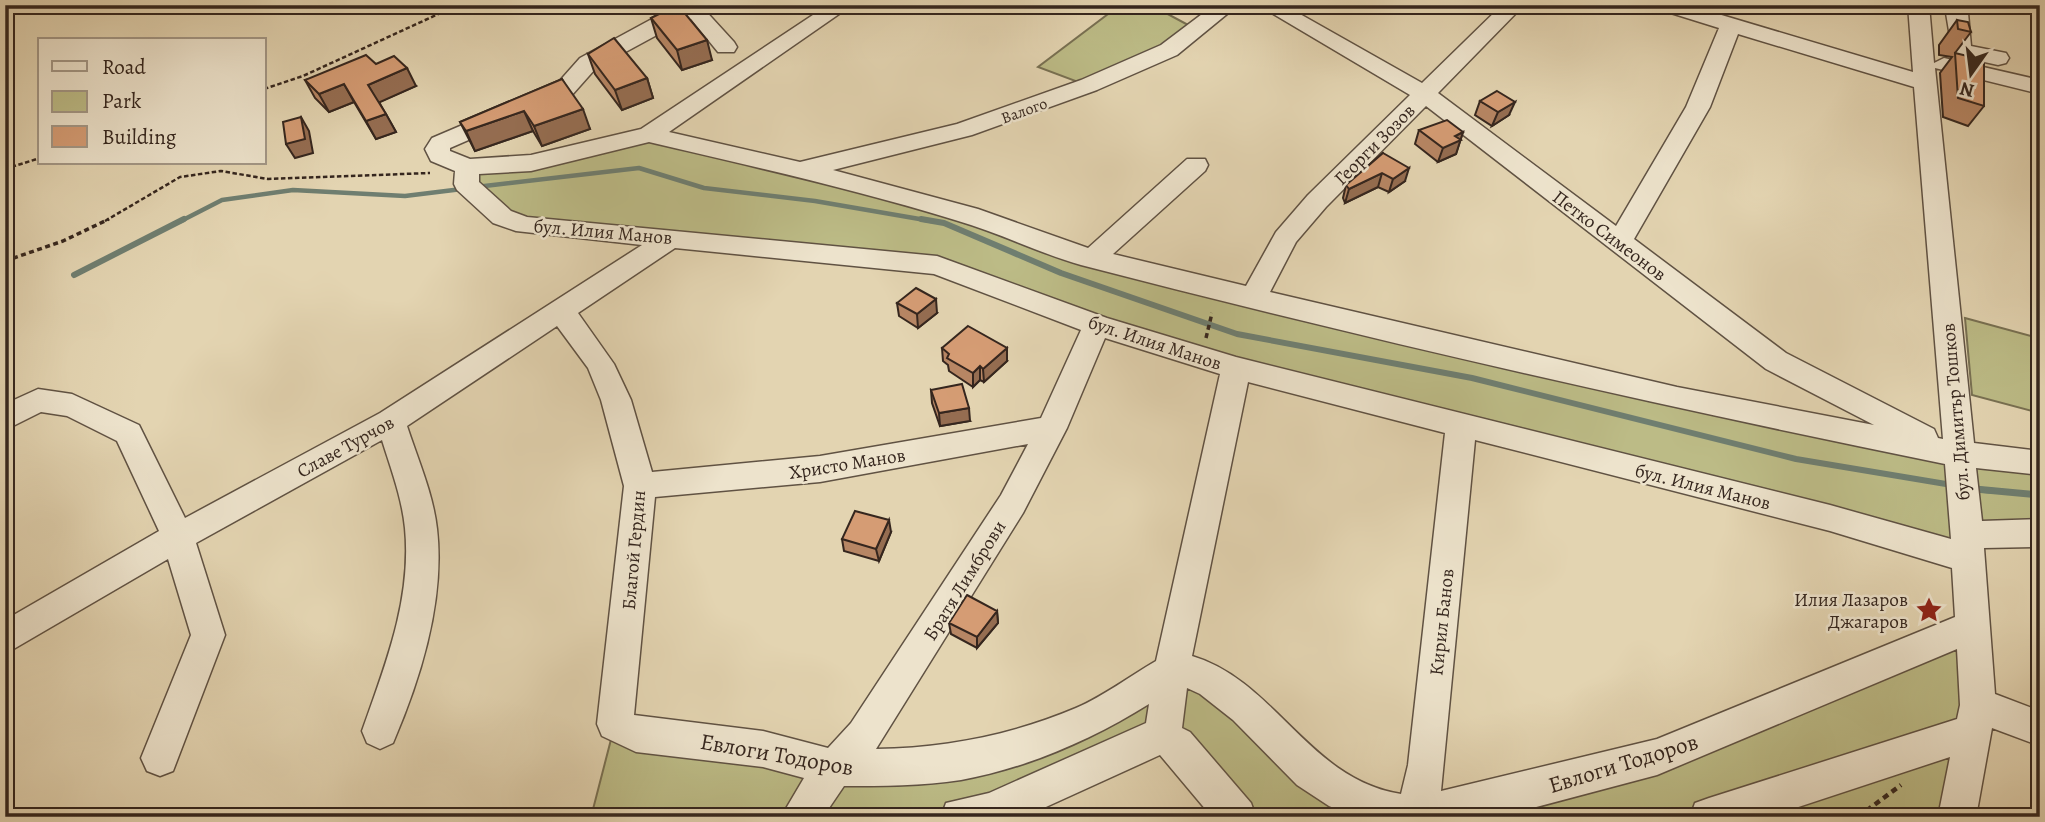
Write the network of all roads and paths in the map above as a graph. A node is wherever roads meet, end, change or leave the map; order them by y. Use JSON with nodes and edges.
{"nodes":[{"id":1,"x":458,"y":5,"type":"edge"},
{"id":2,"x":842,"y":5,"type":"edge"},
{"id":3,"x":1228,"y":5,"type":"edge"},
{"id":4,"x":1268,"y":5,"type":"edge"},
{"id":5,"x":1514,"y":5,"type":"edge"},
{"id":6,"x":1665,"y":5,"type":"edge"},
{"id":7,"x":1918,"y":5,"type":"edge"},
{"id":8,"x":1957,"y":13,"type":"dead end"},
{"id":9,"x":1731,"y":25,"type":"junction"},
{"id":10,"x":726,"y":47,"type":"dead end"},
{"id":11,"x":2040,"y":67,"type":"edge"},
{"id":12,"x":1924,"y":71,"type":"junction"},
{"id":13,"x":2040,"y":87,"type":"edge"},
{"id":14,"x":266,"y":88,"type":"edge"},
{"id":15,"x":1425,"y":94,"type":"junction"},
{"id":16,"x":649,"y":135,"type":"junction"},
{"id":17,"x":38,"y":159,"type":"edge"},
{"id":18,"x":1196,"y":165,"type":"dead end"},
{"id":19,"x":5,"y":169,"type":"edge"},
{"id":20,"x":800,"y":170,"type":"junction"},
{"id":21,"x":473,"y":185,"type":"junction"},
{"id":22,"x":674,"y":237,"type":"junction"},
{"id":23,"x":1619,"y":242,"type":"junction"},
{"id":24,"x":1093,"y":258,"type":"junction"},
{"id":25,"x":5,"y":261,"type":"edge"},
{"id":26,"x":1254,"y":297,"type":"junction"},
{"id":27,"x":562,"y":312,"type":"junction"},
{"id":28,"x":1212,"y":313,"type":"dead end"},
{"id":29,"x":1097,"y":324,"type":"junction"},
{"id":30,"x":1205,"y":341,"type":"dead end"},
{"id":31,"x":1236,"y":368,"type":"junction"},
{"id":32,"x":5,"y":418,"type":"edge"},
{"id":33,"x":391,"y":421,"type":"junction"},
{"id":34,"x":1461,"y":425,"type":"junction"},
{"id":35,"x":1052,"y":428,"type":"junction"},
{"id":36,"x":1959,"y":459,"type":"junction"},
{"id":37,"x":2040,"y":463,"type":"edge"},
{"id":38,"x":640,"y":486,"type":"junction"},
{"id":39,"x":2040,"y":533,"type":"edge"},
{"id":40,"x":1966,"y":535,"type":"junction"},
{"id":41,"x":178,"y":537,"type":"junction"},
{"id":42,"x":1973,"y":626,"type":"junction"},
{"id":43,"x":5,"y":638,"type":"edge"},
{"id":44,"x":1171,"y":671,"type":"junction"},
{"id":45,"x":1975,"y":719,"type":"junction"},
{"id":46,"x":615,"y":724,"type":"joint"},
{"id":47,"x":2040,"y":729,"type":"edge"},
{"id":48,"x":380,"y":731,"type":"dead end"},
{"id":49,"x":1163,"y":737,"type":"junction"},
{"id":50,"x":160,"y":758,"type":"dead end"},
{"id":51,"x":834,"y":768,"type":"junction"},
{"id":52,"x":1411,"y":816,"type":"edge"},
{"id":53,"x":800,"y":817,"type":"edge"},
{"id":54,"x":960,"y":817,"type":"edge"},
{"id":55,"x":1237,"y":817,"type":"edge"},
{"id":56,"x":1709,"y":817,"type":"edge"},
{"id":57,"x":1957,"y":817,"type":"edge"}],
"edges":[{"from":1,"to":14,"type":"path"},
{"from":2,"to":16,"type":"street"},
{"from":3,"to":20,"type":"street","name":"Валого"},
{"from":4,"to":15,"type":"street","name":"Петко Симеонов"},
{"from":5,"to":15,"type":"street","name":"Георги Зозов"},
{"from":6,"to":9,"type":"street"},
{"from":7,"to":12,"type":"street","name":"бул. Димитър Тошков"},
{"from":8,"to":11,"type":"street"},
{"from":9,"to":12,"type":"street"},
{"from":9,"to":23,"type":"street"},
{"from":10,"to":21,"type":"street","name":"бул. Илия Манов"},
{"from":12,"to":13,"type":"street"},
{"from":12,"to":36,"type":"street","name":"бул. Димитър Тошков"},
{"from":15,"to":23,"type":"street","name":"Петко Симеонов"},
{"from":15,"to":26,"type":"street","name":"Георги Зозов"},
{"from":16,"to":20,"type":"street"},
{"from":16,"to":21,"type":"street"},
{"from":17,"to":19,"type":"path"},
{"from":18,"to":24,"type":"street"},
{"from":20,"to":24,"type":"street"},
{"from":21,"to":22,"type":"street","name":"бул. Илия Манов"},
{"from":21,"to":25,"type":"path"},
{"from":22,"to":27,"type":"street","name":"Славе Турчов"},
{"from":22,"to":29,"type":"street","name":"бул. Илия Манов"},
{"from":23,"to":36,"type":"street","name":"Петко Симеонов"},
{"from":24,"to":26,"type":"street"},
{"from":26,"to":36,"type":"street"},
{"from":27,"to":33,"type":"street","name":"Славе Турчов"},
{"from":27,"to":38,"type":"street","name":"Благой Гердин"},
{"from":28,"to":30,"type":"path"},
{"from":29,"to":31,"type":"street","name":"бул. Илия Манов"},
{"from":29,"to":35,"type":"street","name":"Братя Лимброви"},
{"from":31,"to":34,"type":"street","name":"бул. Илия Манов"},
{"from":31,"to":44,"type":"street"},
{"from":32,"to":41,"type":"street"},
{"from":33,"to":41,"type":"street","name":"Славе Турчов"},
{"from":33,"to":48,"type":"street"},
{"from":34,"to":40,"type":"street","name":"бул. Илия Манов"},
{"from":34,"to":52,"type":"street","name":"Кирил Банов"},
{"from":35,"to":38,"type":"street","name":"Христо Манов"},
{"from":35,"to":51,"type":"street","name":"Братя Лимброви"},
{"from":36,"to":37,"type":"street"},
{"from":36,"to":40,"type":"street","name":"бул. Димитър Тошков"},
{"from":38,"to":46,"type":"street","name":"Благой Гердин"},
{"from":39,"to":40,"type":"street","name":"бул. Илия Манов"},
{"from":40,"to":42,"type":"street","name":"бул. Димитър Тошков"},
{"from":41,"to":43,"type":"street","name":"Славе Турчов"},
{"from":41,"to":50,"type":"street"},
{"from":42,"to":45,"type":"street","name":"бул. Димитър Тошков"},
{"from":42,"to":52,"type":"street","name":"Евлоги Тодоров"},
{"from":44,"to":49,"type":"street"},
{"from":44,"to":51,"type":"street","name":"Евлоги Тодоров"},
{"from":44,"to":52,"type":"street","name":"Евлоги Тодоров"},
{"from":45,"to":47,"type":"street"},
{"from":45,"to":56,"type":"street"},
{"from":45,"to":57,"type":"street","name":"бул. Димитър Тошков"},
{"from":46,"to":51,"type":"street","name":"Евлоги Тодоров"},
{"from":49,"to":54,"type":"street"},
{"from":49,"to":55,"type":"street"},
{"from":51,"to":53,"type":"street","name":"Братя Лимброви"}]}
